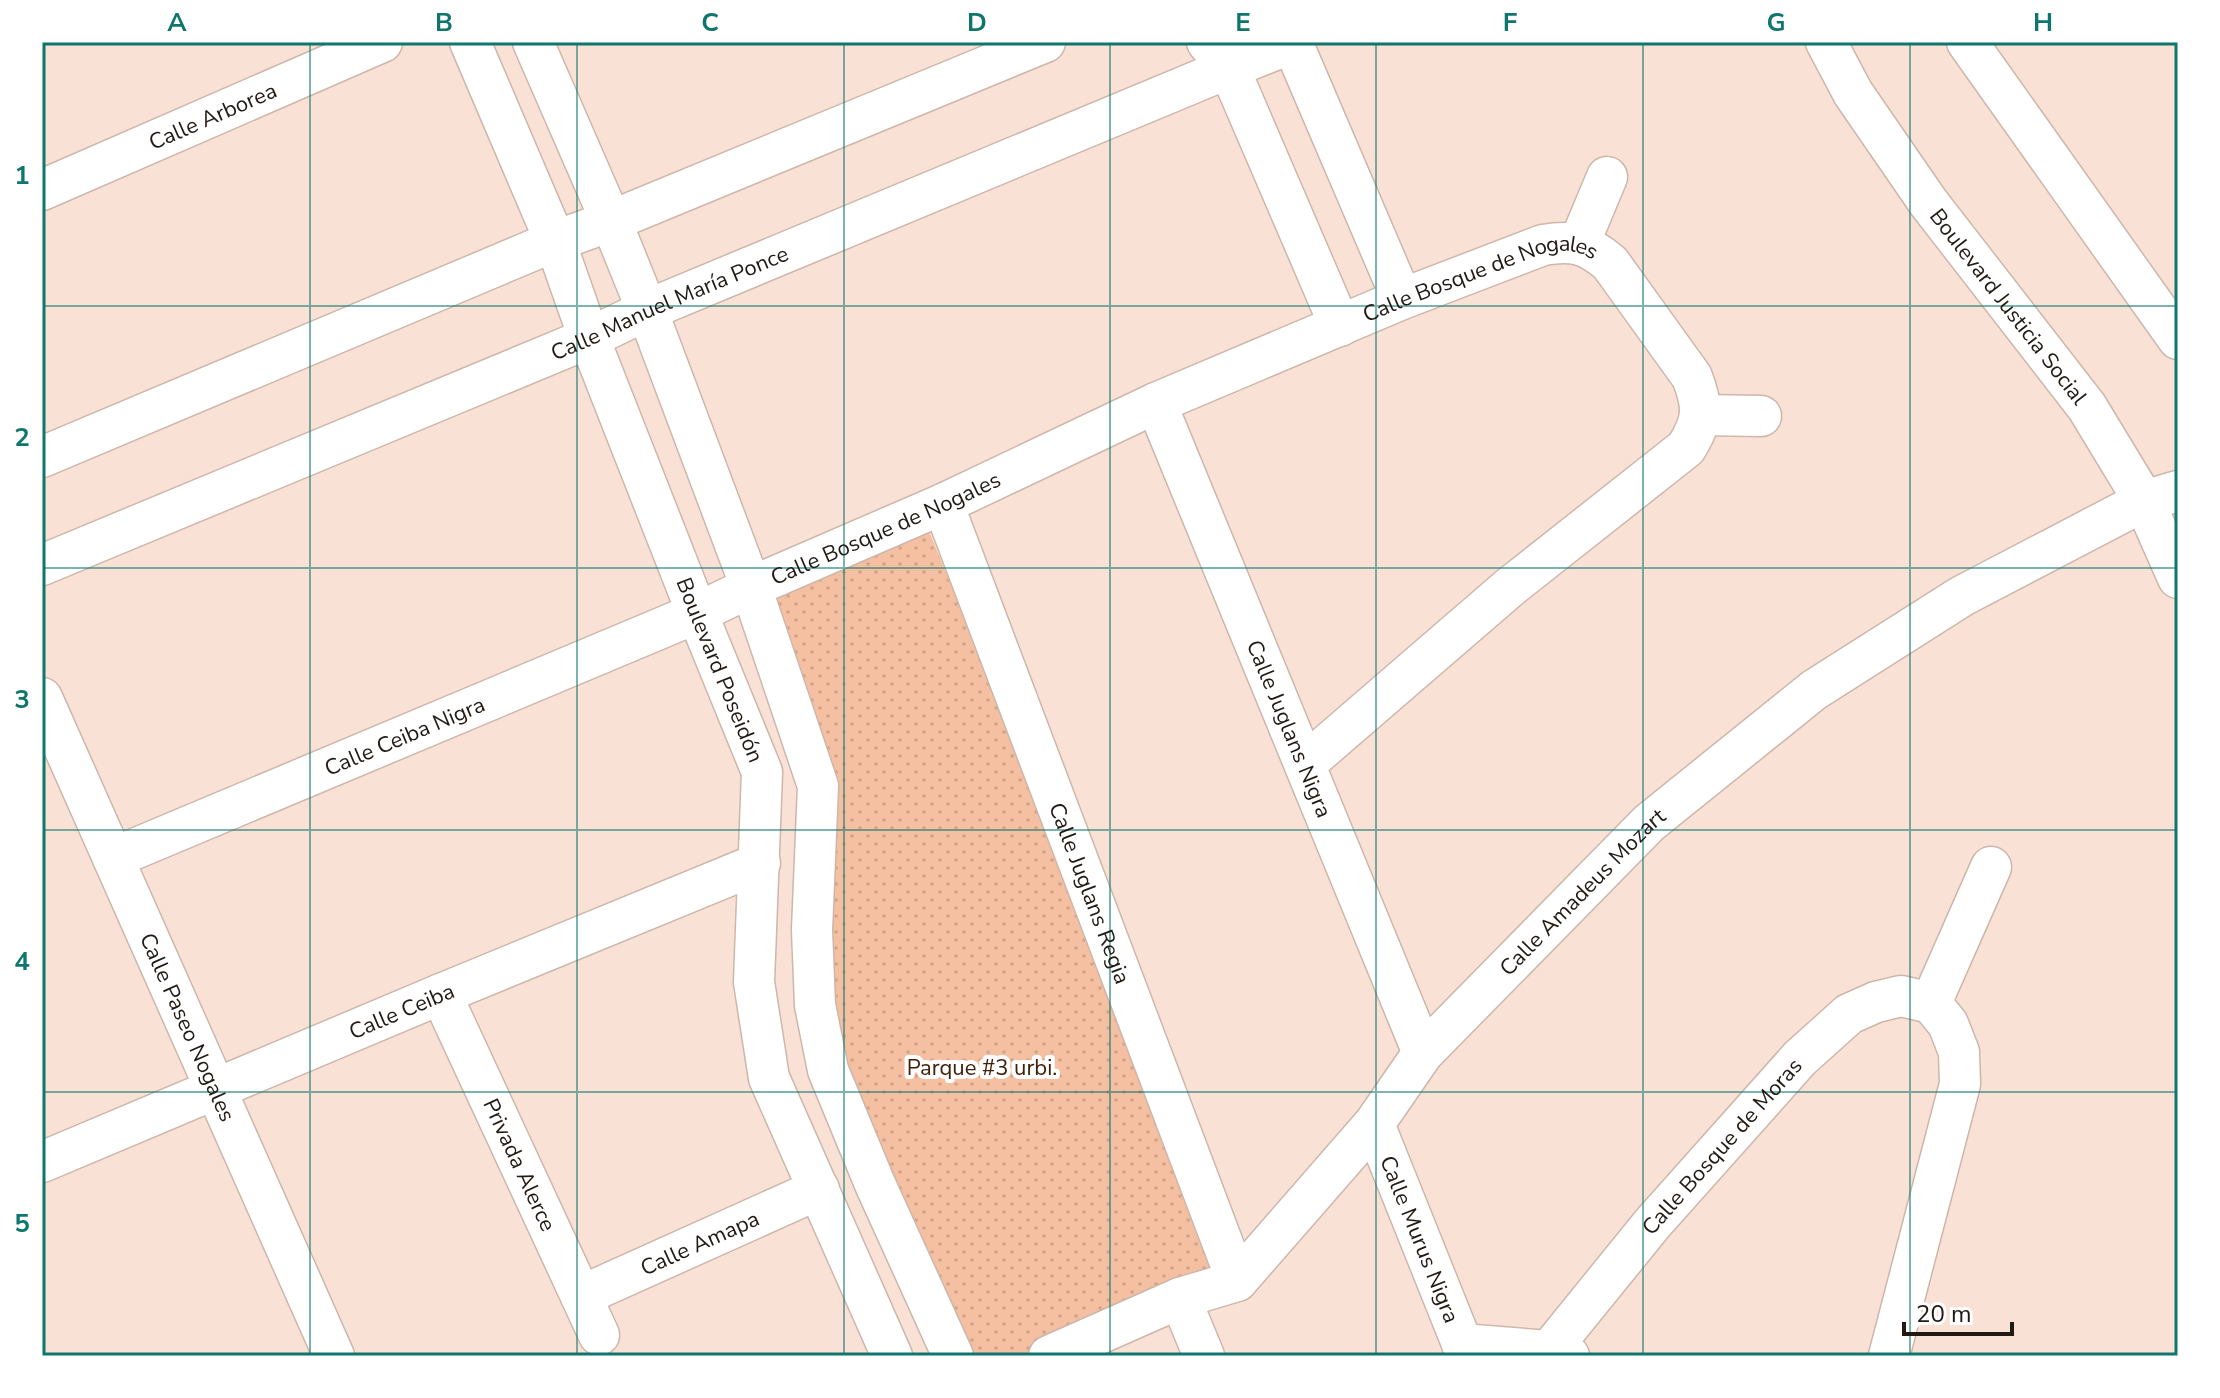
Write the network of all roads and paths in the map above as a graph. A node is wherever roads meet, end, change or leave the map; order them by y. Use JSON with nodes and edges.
{"nodes":[{"id":1,"x":382,"y":42,"type":"edge"},
{"id":2,"x":470,"y":42,"type":"edge"},
{"id":3,"x":533,"y":42,"type":"edge"},
{"id":4,"x":1045,"y":42,"type":"edge"},
{"id":5,"x":1293,"y":42,"type":"edge"},
{"id":6,"x":1826,"y":42,"type":"edge"},
{"id":7,"x":1967,"y":42,"type":"edge"},
{"id":8,"x":1218,"y":55,"type":"edge"},
{"id":9,"x":1607,"y":177,"type":"dead end"},
{"id":10,"x":42,"y":190,"type":"edge"},
{"id":11,"x":611,"y":221,"type":"junction"},
{"id":12,"x":555,"y":241,"type":"junction"},
{"id":13,"x":1579,"y":244,"type":"junction"},
{"id":14,"x":1402,"y":299,"type":"junction"},
{"id":15,"x":647,"y":310,"type":"junction"},
{"id":16,"x":1340,"y":326,"type":"junction"},
{"id":17,"x":589,"y":338,"type":"junction"},
{"id":18,"x":2178,"y":339,"type":"edge"},
{"id":19,"x":1156,"y":403,"type":"junction"},
{"id":20,"x":1701,"y":415,"type":"junction"},
{"id":21,"x":1761,"y":416,"type":"dead end"},
{"id":22,"x":42,"y":457,"type":"edge"},
{"id":23,"x":2161,"y":496,"type":"edge"},
{"id":24,"x":943,"y":504,"type":"junction"},
{"id":25,"x":42,"y":565,"type":"edge"},
{"id":26,"x":2178,"y":578,"type":"edge"},
{"id":27,"x":751,"y":587,"type":"junction"},
{"id":28,"x":697,"y":613,"type":"junction"},
{"id":29,"x":42,"y":698,"type":"edge"},
{"id":30,"x":1305,"y":764,"type":"junction"},
{"id":31,"x":113,"y":858,"type":"junction"},
{"id":32,"x":760,"y":863,"type":"junction"},
{"id":33,"x":1991,"y":867,"type":"dead end"},
{"id":34,"x":441,"y":994,"type":"junction"},
{"id":35,"x":1931,"y":1003,"type":"junction"},
{"id":36,"x":1423,"y":1053,"type":"junction"},
{"id":37,"x":216,"y":1090,"type":"junction"},
{"id":38,"x":1374,"y":1124,"type":"junction"},
{"id":39,"x":42,"y":1162,"type":"edge"},
{"id":40,"x":819,"y":1189,"type":"junction"},
{"id":41,"x":1237,"y":1281,"type":"junction"},
{"id":42,"x":581,"y":1296,"type":"junction"},
{"id":43,"x":1180,"y":1298,"type":"junction"},
{"id":44,"x":599,"y":1335,"type":"dead end"},
{"id":45,"x":1464,"y":1350,"type":"edge"},
{"id":46,"x":1559,"y":1354,"type":"edge"},
{"id":47,"x":334,"y":1356,"type":"edge"},
{"id":48,"x":892,"y":1356,"type":"edge"},
{"id":49,"x":953,"y":1356,"type":"edge"},
{"id":50,"x":1049,"y":1356,"type":"edge"},
{"id":51,"x":1204,"y":1356,"type":"edge"},
{"id":52,"x":1889,"y":1356,"type":"edge"}],
"edges":[{"from":1,"to":10,"type":"street","name":"Calle Arborea"},
{"from":2,"to":12,"type":"street","name":"Boulevard Poseidón"},
{"from":3,"to":11,"type":"street"},
{"from":4,"to":11,"type":"street"},
{"from":5,"to":8,"type":"street","name":"Calle Manuel María Ponce"},
{"from":5,"to":14,"type":"street"},
{"from":6,"to":23,"type":"street","name":"Boulevard Justicia Social"},
{"from":7,"to":18,"type":"street"},
{"from":8,"to":15,"type":"street","name":"Calle Manuel María Ponce"},
{"from":8,"to":16,"type":"street"},
{"from":9,"to":13,"type":"street"},
{"from":11,"to":12,"type":"street"},
{"from":11,"to":15,"type":"street"},
{"from":12,"to":17,"type":"street","name":"Boulevard Poseidón"},
{"from":12,"to":22,"type":"street"},
{"from":13,"to":14,"type":"street","name":"Calle Bosque de Nogales"},
{"from":13,"to":20,"type":"street","name":"Calle Bosque de Nogales"},
{"from":14,"to":16,"type":"street","name":"Calle Bosque de Nogales"},
{"from":15,"to":17,"type":"street","name":"Calle Manuel María Ponce"},
{"from":15,"to":27,"type":"street"},
{"from":16,"to":19,"type":"street","name":"Calle Bosque de Nogales"},
{"from":17,"to":25,"type":"street","name":"Calle Manuel María Ponce"},
{"from":17,"to":28,"type":"street","name":"Boulevard Poseidón"},
{"from":19,"to":24,"type":"street","name":"Calle Bosque de Nogales"},
{"from":19,"to":30,"type":"street","name":"Calle Juglans Nigra"},
{"from":20,"to":21,"type":"street"},
{"from":20,"to":30,"type":"street"},
{"from":23,"to":26,"type":"street","name":"Boulevard Justicia Social"},
{"from":23,"to":36,"type":"street","name":"Calle Amadeus Mozart"},
{"from":24,"to":27,"type":"street","name":"Calle Bosque de Nogales"},
{"from":24,"to":41,"type":"street","name":"Calle Juglans Regia"},
{"from":27,"to":28,"type":"street","name":"Calle Bosque de Nogales"},
{"from":27,"to":49,"type":"street"},
{"from":28,"to":31,"type":"street","name":"Calle Ceiba Nigra"},
{"from":28,"to":32,"type":"street","name":"Boulevard Poseidón"},
{"from":29,"to":31,"type":"street","name":"Calle Paseo Nogales"},
{"from":30,"to":36,"type":"street","name":"Calle Juglans Nigra"},
{"from":31,"to":37,"type":"street","name":"Calle Paseo Nogales"},
{"from":32,"to":34,"type":"street","name":"Calle Ceiba"},
{"from":32,"to":40,"type":"street","name":"Boulevard Poseidón"},
{"from":33,"to":35,"type":"street"},
{"from":34,"to":37,"type":"street","name":"Calle Ceiba"},
{"from":34,"to":42,"type":"street","name":"Privada Alerce"},
{"from":35,"to":46,"type":"street","name":"Calle Bosque de Moras"},
{"from":35,"to":52,"type":"street"},
{"from":36,"to":38,"type":"street","name":"Calle Amadeus Mozart"},
{"from":37,"to":39,"type":"street","name":"Calle Ceiba"},
{"from":37,"to":47,"type":"street","name":"Calle Paseo Nogales"},
{"from":38,"to":41,"type":"street","name":"Calle Amadeus Mozart"},
{"from":38,"to":45,"type":"street","name":"Calle Murus Nigra"},
{"from":40,"to":42,"type":"street","name":"Calle Amapa"},
{"from":40,"to":48,"type":"street","name":"Boulevard Poseidón"},
{"from":41,"to":43,"type":"street"},
{"from":42,"to":44,"type":"street","name":"Privada Alerce"},
{"from":43,"to":50,"type":"street"},
{"from":43,"to":51,"type":"street"},
{"from":45,"to":46,"type":"street"}]}
